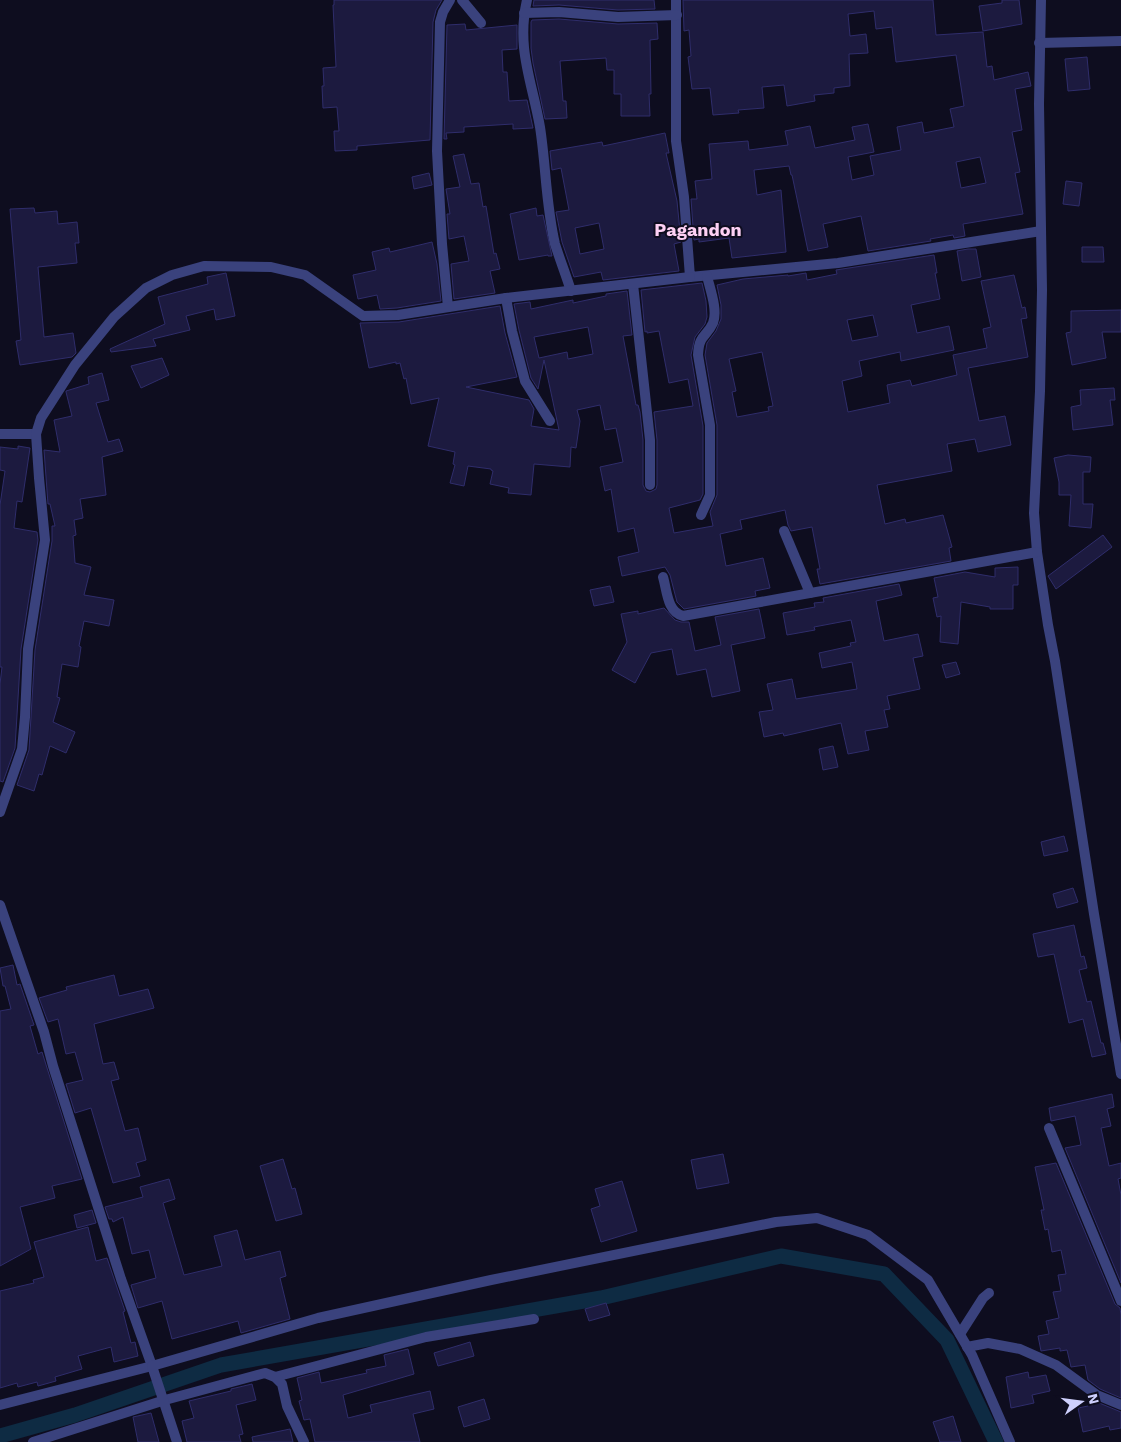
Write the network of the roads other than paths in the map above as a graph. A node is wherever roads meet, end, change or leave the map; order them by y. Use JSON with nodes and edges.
{"nodes":[{"id":1,"x":450,"y":0,"type":"edge"},
{"id":2,"x":462,"y":0,"type":"edge"},
{"id":3,"x":527,"y":0,"type":"edge"},
{"id":4,"x":676,"y":0,"type":"edge"},
{"id":5,"x":1041,"y":0,"type":"edge"},
{"id":6,"x":524,"y":13,"type":"junction"},
{"id":7,"x":676,"y":15,"type":"junction"},
{"id":8,"x":481,"y":23,"type":"dead end"},
{"id":9,"x":1121,"y":41,"type":"edge"},
{"id":10,"x":1040,"y":44,"type":"junction"},
{"id":11,"x":1041,"y":231,"type":"junction"},
{"id":12,"x":707,"y":276,"type":"junction"},
{"id":13,"x":690,"y":277,"type":"junction"},
{"id":14,"x":634,"y":284,"type":"junction"},
{"id":15,"x":571,"y":291,"type":"junction"},
{"id":16,"x":506,"y":298,"type":"junction"},
{"id":17,"x":448,"y":307,"type":"junction"},
{"id":18,"x":550,"y":421,"type":"dead end"},
{"id":19,"x":0,"y":434,"type":"edge"},
{"id":20,"x":36,"y":434,"type":"junction"},
{"id":21,"x":650,"y":485,"type":"dead end"},
{"id":22,"x":701,"y":515,"type":"dead end"},
{"id":23,"x":784,"y":531,"type":"dead end"},
{"id":24,"x":1037,"y":552,"type":"junction"},
{"id":25,"x":663,"y":576,"type":"dead end"},
{"id":26,"x":810,"y":593,"type":"junction"},
{"id":27,"x":3,"y":798,"type":"edge"},
{"id":28,"x":0,"y":812,"type":"edge"},
{"id":29,"x":0,"y":905,"type":"edge"},
{"id":30,"x":1121,"y":1074,"type":"edge"},
{"id":31,"x":1049,"y":1128,"type":"dead end"},
{"id":32,"x":989,"y":1293,"type":"dead end"},
{"id":33,"x":1121,"y":1301,"type":"edge"},
{"id":34,"x":534,"y":1319,"type":"dead end"},
{"id":35,"x":960,"y":1334,"type":"junction"},
{"id":36,"x":967,"y":1347,"type":"junction"},
{"id":37,"x":154,"y":1369,"type":"junction"},
{"id":38,"x":275,"y":1377,"type":"junction"},
{"id":39,"x":164,"y":1396,"type":"junction"},
{"id":40,"x":1121,"y":1405,"type":"edge"},
{"id":41,"x":0,"y":1406,"type":"edge"},
{"id":42,"x":33,"y":1442,"type":"edge"},
{"id":43,"x":177,"y":1442,"type":"edge"},
{"id":44,"x":304,"y":1442,"type":"edge"},
{"id":45,"x":1010,"y":1442,"type":"edge"}],
"edges":[{"from":1,"to":17,"type":"street"},
{"from":2,"to":8,"type":"street"},
{"from":3,"to":6,"type":"street"},
{"from":4,"to":7,"type":"street"},
{"from":5,"to":10,"type":"street"},
{"from":6,"to":7,"type":"street"},
{"from":6,"to":15,"type":"street"},
{"from":7,"to":13,"type":"street"},
{"from":9,"to":10,"type":"street"},
{"from":10,"to":11,"type":"street"},
{"from":11,"to":12,"type":"street"},
{"from":11,"to":24,"type":"street"},
{"from":12,"to":13,"type":"street"},
{"from":12,"to":22,"type":"street"},
{"from":13,"to":14,"type":"street"},
{"from":14,"to":15,"type":"street"},
{"from":14,"to":21,"type":"street"},
{"from":15,"to":16,"type":"street"},
{"from":16,"to":17,"type":"street"},
{"from":16,"to":18,"type":"street"},
{"from":17,"to":20,"type":"street"},
{"from":19,"to":20,"type":"street"},
{"from":20,"to":27,"type":"street"},
{"from":23,"to":26,"type":"street"},
{"from":24,"to":26,"type":"street"},
{"from":24,"to":30,"type":"street"},
{"from":25,"to":26,"type":"street"},
{"from":27,"to":28,"type":"street"},
{"from":29,"to":37,"type":"street"},
{"from":31,"to":33,"type":"street"},
{"from":32,"to":35,"type":"street"},
{"from":34,"to":38,"type":"street"},
{"from":35,"to":36,"type":"street"},
{"from":35,"to":37,"type":"street"},
{"from":36,"to":40,"type":"street"},
{"from":36,"to":45,"type":"street"},
{"from":37,"to":39,"type":"street"},
{"from":37,"to":41,"type":"street"},
{"from":38,"to":39,"type":"street"},
{"from":38,"to":44,"type":"street"},
{"from":39,"to":42,"type":"street"},
{"from":39,"to":43,"type":"street"}]}
